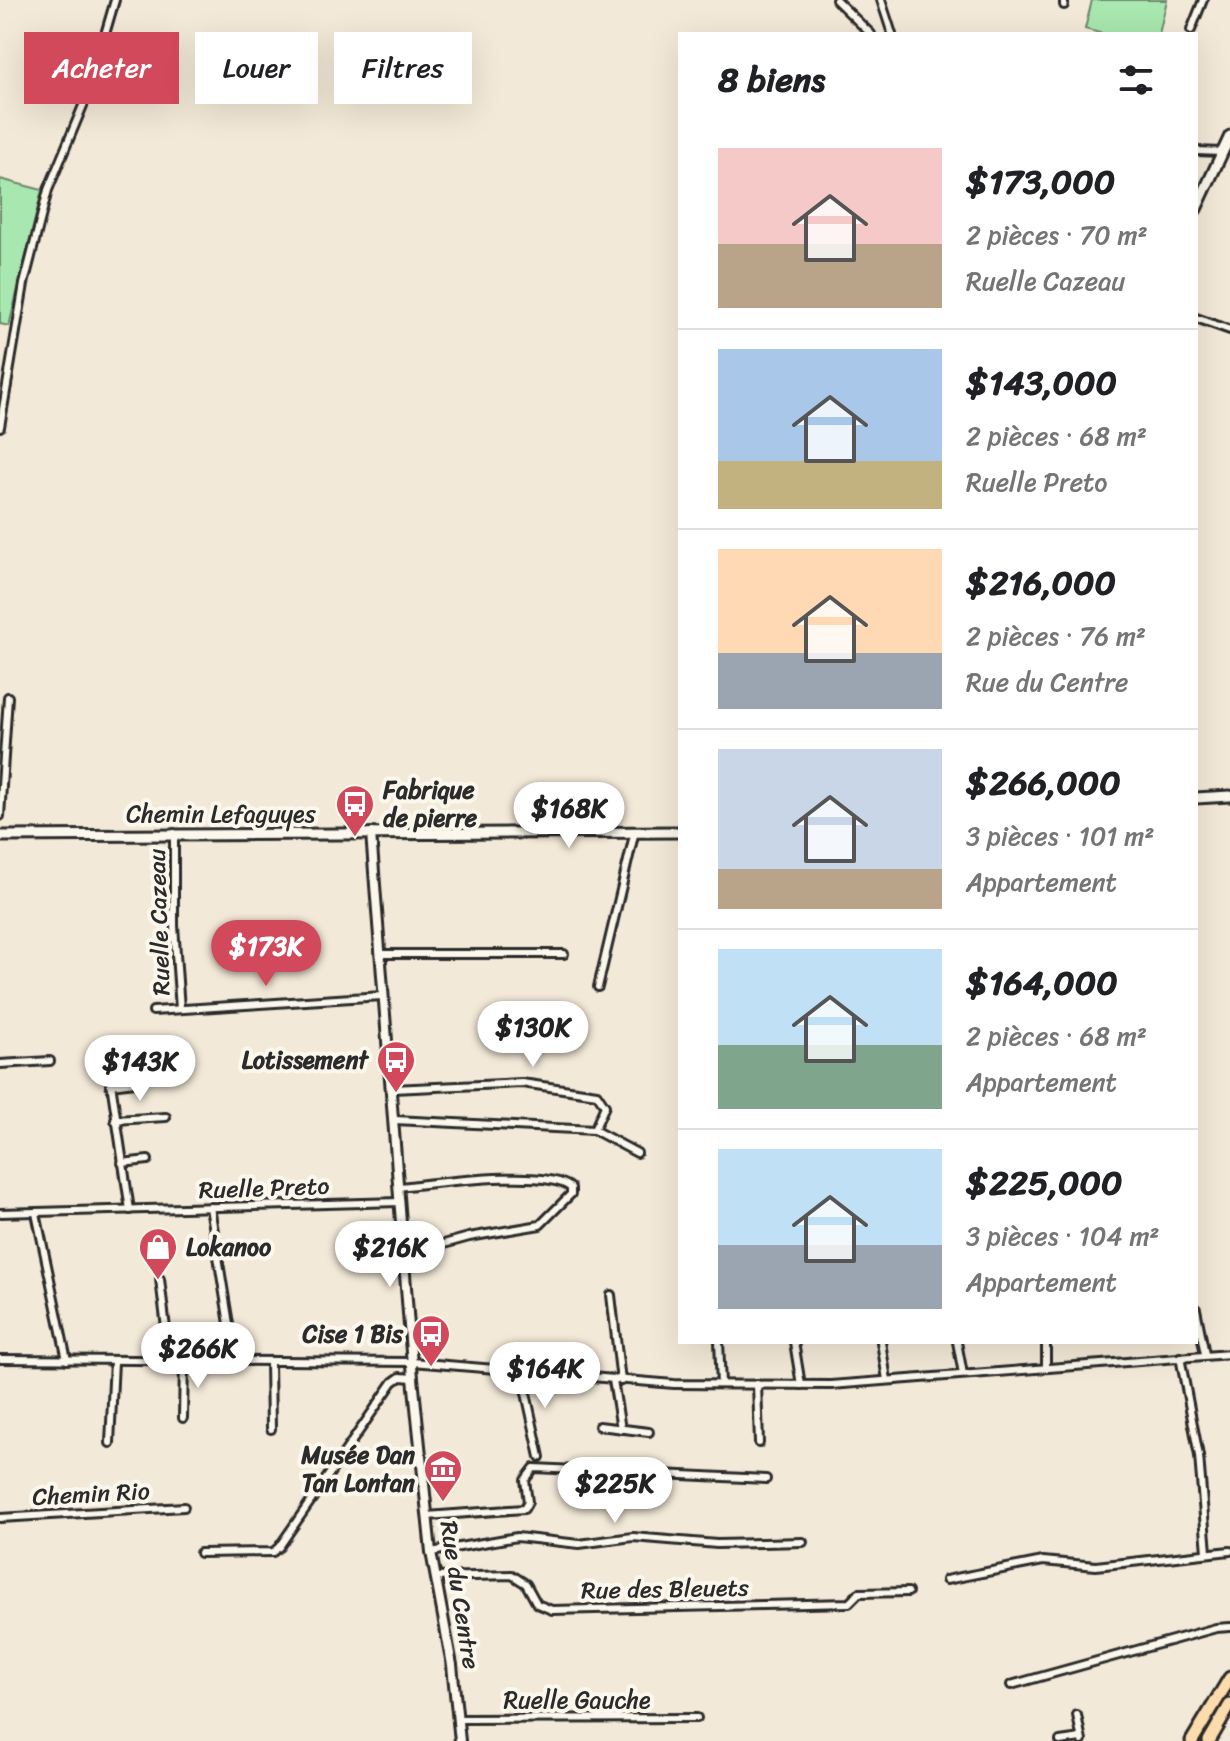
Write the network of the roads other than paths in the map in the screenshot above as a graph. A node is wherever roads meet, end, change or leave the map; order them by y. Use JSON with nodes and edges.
{"nodes":[{"id":1,"x":115,"y":0,"type":"edge"},
{"id":2,"x":836,"y":0,"type":"edge"},
{"id":3,"x":881,"y":0,"type":"edge"},
{"id":4,"x":1203,"y":0,"type":"edge"},
{"id":5,"x":1191,"y":30,"type":"dead end"},
{"id":6,"x":869,"y":32,"type":"edge"},
{"id":7,"x":891,"y":32,"type":"edge"},
{"id":8,"x":1230,"y":138,"type":"edge"},
{"id":9,"x":1198,"y":151,"type":"edge"},
{"id":10,"x":1222,"y":152,"type":"junction"},
{"id":11,"x":1198,"y":205,"type":"edge"},
{"id":12,"x":1198,"y":319,"type":"edge"},
{"id":13,"x":1230,"y":330,"type":"edge"},
{"id":14,"x":2,"y":402,"type":"edge"},
{"id":15,"x":0,"y":427,"type":"edge"},
{"id":16,"x":8,"y":697,"type":"dead end"},
{"id":17,"x":1230,"y":796,"type":"edge"},
{"id":18,"x":1198,"y":798,"type":"edge"},
{"id":19,"x":0,"y":816,"type":"edge"},
{"id":20,"x":678,"y":832,"type":"edge"},
{"id":21,"x":174,"y":833,"type":"junction"},
{"id":22,"x":371,"y":833,"type":"junction"},
{"id":23,"x":634,"y":835,"type":"junction"},
{"id":24,"x":0,"y":836,"type":"edge"},
{"id":25,"x":378,"y":954,"type":"junction"},
{"id":26,"x":564,"y":954,"type":"dead end"},
{"id":27,"x":598,"y":987,"type":"dead end"},
{"id":28,"x":382,"y":996,"type":"junction"},
{"id":29,"x":180,"y":1009,"type":"junction"},
{"id":30,"x":153,"y":1011,"type":"dead end"},
{"id":31,"x":105,"y":1043,"type":"dead end"},
{"id":32,"x":50,"y":1061,"type":"dead end"},
{"id":33,"x":0,"y":1064,"type":"edge"},
{"id":34,"x":135,"y":1082,"type":"dead end"},
{"id":35,"x":110,"y":1085,"type":"junction"},
{"id":36,"x":392,"y":1089,"type":"junction"},
{"id":37,"x":166,"y":1117,"type":"dead end"},
{"id":38,"x":115,"y":1120,"type":"junction"},
{"id":39,"x":395,"y":1120,"type":"junction"},
{"id":40,"x":594,"y":1130,"type":"junction"},
{"id":41,"x":637,"y":1153,"type":"dead end"},
{"id":42,"x":148,"y":1160,"type":"dead end"},
{"id":43,"x":122,"y":1163,"type":"junction"},
{"id":44,"x":398,"y":1187,"type":"junction"},
{"id":45,"x":400,"y":1202,"type":"junction"},
{"id":46,"x":210,"y":1207,"type":"junction"},
{"id":47,"x":130,"y":1210,"type":"junction"},
{"id":48,"x":0,"y":1213,"type":"edge"},
{"id":49,"x":36,"y":1213,"type":"junction"},
{"id":50,"x":404,"y":1255,"type":"junction"},
{"id":51,"x":160,"y":1279,"type":"dead end"},
{"id":52,"x":611,"y":1295,"type":"dead end"},
{"id":53,"x":1198,"y":1319,"type":"edge"},
{"id":54,"x":719,"y":1344,"type":"edge"},
{"id":55,"x":794,"y":1344,"type":"edge"},
{"id":56,"x":881,"y":1344,"type":"edge"},
{"id":57,"x":957,"y":1344,"type":"edge"},
{"id":58,"x":1046,"y":1344,"type":"edge"},
{"id":59,"x":1205,"y":1354,"type":"junction"},
{"id":60,"x":1230,"y":1354,"type":"edge"},
{"id":61,"x":1180,"y":1357,"type":"junction"},
{"id":62,"x":0,"y":1359,"type":"edge"},
{"id":63,"x":67,"y":1360,"type":"junction"},
{"id":64,"x":114,"y":1361,"type":"junction"},
{"id":65,"x":170,"y":1361,"type":"junction"},
{"id":66,"x":235,"y":1361,"type":"junction"},
{"id":67,"x":270,"y":1361,"type":"junction"},
{"id":68,"x":184,"y":1362,"type":"junction"},
{"id":69,"x":412,"y":1362,"type":"junction"},
{"id":70,"x":1046,"y":1367,"type":"junction"},
{"id":71,"x":521,"y":1370,"type":"junction"},
{"id":72,"x":963,"y":1374,"type":"junction"},
{"id":73,"x":413,"y":1378,"type":"junction"},
{"id":74,"x":617,"y":1380,"type":"junction"},
{"id":75,"x":887,"y":1380,"type":"junction"},
{"id":76,"x":721,"y":1384,"type":"junction"},
{"id":77,"x":757,"y":1384,"type":"junction"},
{"id":78,"x":801,"y":1385,"type":"junction"},
{"id":79,"x":183,"y":1418,"type":"dead end"},
{"id":80,"x":599,"y":1426,"type":"dead end"},
{"id":81,"x":271,"y":1429,"type":"dead end"},
{"id":82,"x":621,"y":1429,"type":"junction"},
{"id":83,"x":649,"y":1432,"type":"dead end"},
{"id":84,"x":110,"y":1443,"type":"dead end"},
{"id":85,"x":759,"y":1443,"type":"dead end"},
{"id":86,"x":540,"y":1457,"type":"dead end"},
{"id":87,"x":766,"y":1479,"type":"dead end"},
{"id":88,"x":184,"y":1507,"type":"dead end"},
{"id":89,"x":427,"y":1516,"type":"junction"},
{"id":90,"x":0,"y":1518,"type":"edge"},
{"id":91,"x":803,"y":1542,"type":"dead end"},
{"id":92,"x":1230,"y":1551,"type":"edge"},
{"id":93,"x":431,"y":1552,"type":"junction"},
{"id":94,"x":1207,"y":1552,"type":"junction"},
{"id":95,"x":200,"y":1553,"type":"dead end"},
{"id":96,"x":435,"y":1577,"type":"junction"},
{"id":97,"x":946,"y":1580,"type":"dead end"},
{"id":98,"x":908,"y":1592,"type":"dead end"},
{"id":99,"x":1230,"y":1627,"type":"edge"},
{"id":100,"x":1230,"y":1678,"type":"edge"},
{"id":101,"x":1011,"y":1685,"type":"dead end"},
{"id":102,"x":1230,"y":1705,"type":"edge"},
{"id":103,"x":1077,"y":1715,"type":"dead end"},
{"id":104,"x":697,"y":1718,"type":"dead end"},
{"id":105,"x":458,"y":1719,"type":"junction"},
{"id":106,"x":1082,"y":1740,"type":"edge"},
{"id":107,"x":460,"y":1741,"type":"edge"},
{"id":108,"x":1060,"y":1741,"type":"edge"},
{"id":109,"x":1192,"y":1741,"type":"edge"},
{"id":110,"x":1209,"y":1741,"type":"edge"}],
"edges":[{"from":1,"to":14,"type":"street"},
{"from":2,"to":6,"type":"street"},
{"from":3,"to":7,"type":"street"},
{"from":4,"to":5,"type":"street"},
{"from":8,"to":10,"type":"main road"},
{"from":9,"to":10,"type":"street"},
{"from":10,"to":11,"type":"main road"},
{"from":12,"to":13,"type":"street"},
{"from":14,"to":15,"type":"street"},
{"from":16,"to":19,"type":"street"},
{"from":17,"to":18,"type":"main road"},
{"from":20,"to":23,"type":"main road","name":"Chemin Lefaguyes"},
{"from":21,"to":22,"type":"main road","name":"Chemin Lefaguyes"},
{"from":21,"to":24,"type":"main road","name":"Chemin Lefaguyes"},
{"from":21,"to":29,"type":"street","name":"Ruelle Cazeau"},
{"from":22,"to":23,"type":"main road","name":"Chemin Lefaguyes"},
{"from":22,"to":25,"type":"street","name":"Rue du Centre"},
{"from":23,"to":27,"type":"street"},
{"from":25,"to":26,"type":"street"},
{"from":25,"to":28,"type":"street","name":"Rue du Centre"},
{"from":28,"to":29,"type":"street","name":"Ruelle Cazeau"},
{"from":28,"to":36,"type":"street","name":"Rue du Centre"},
{"from":29,"to":30,"type":"street","name":"Ruelle Cazeau"},
{"from":31,"to":35,"type":"street"},
{"from":32,"to":33,"type":"street"},
{"from":34,"to":35,"type":"street"},
{"from":35,"to":38,"type":"street"},
{"from":36,"to":39,"type":"street","name":"Rue du Centre"},
{"from":36,"to":40,"type":"street"},
{"from":37,"to":38,"type":"street"},
{"from":38,"to":43,"type":"street"},
{"from":39,"to":40,"type":"street"},
{"from":39,"to":44,"type":"street","name":"Rue du Centre"},
{"from":40,"to":41,"type":"street"},
{"from":42,"to":43,"type":"street"},
{"from":43,"to":47,"type":"street"},
{"from":44,"to":45,"type":"street","name":"Rue du Centre"},
{"from":44,"to":50,"type":"street"},
{"from":45,"to":46,"type":"street","name":"Ruelle Preto"},
{"from":45,"to":50,"type":"street","name":"Rue du Centre"},
{"from":46,"to":47,"type":"street","name":"Ruelle Preto"},
{"from":46,"to":66,"type":"street"},
{"from":47,"to":49,"type":"street","name":"Ruelle Preto"},
{"from":48,"to":49,"type":"street","name":"Ruelle Preto"},
{"from":49,"to":63,"type":"street"},
{"from":50,"to":69,"type":"street","name":"Rue du Centre"},
{"from":51,"to":65,"type":"street"},
{"from":52,"to":74,"type":"street"},
{"from":53,"to":59,"type":"street"},
{"from":54,"to":76,"type":"street"},
{"from":55,"to":78,"type":"street"},
{"from":56,"to":75,"type":"street"},
{"from":57,"to":72,"type":"street"},
{"from":58,"to":70,"type":"street"},
{"from":59,"to":60,"type":"street"},
{"from":59,"to":61,"type":"street"},
{"from":61,"to":70,"type":"street"},
{"from":61,"to":94,"type":"street"},
{"from":62,"to":63,"type":"street"},
{"from":63,"to":64,"type":"street"},
{"from":64,"to":65,"type":"street"},
{"from":64,"to":84,"type":"street"},
{"from":65,"to":68,"type":"street"},
{"from":66,"to":67,"type":"street"},
{"from":66,"to":68,"type":"street"},
{"from":67,"to":69,"type":"street"},
{"from":67,"to":81,"type":"street"},
{"from":68,"to":79,"type":"street"},
{"from":69,"to":71,"type":"street"},
{"from":69,"to":73,"type":"street","name":"Rue du Centre"},
{"from":70,"to":72,"type":"street"},
{"from":71,"to":74,"type":"street"},
{"from":71,"to":86,"type":"street"},
{"from":72,"to":75,"type":"street"},
{"from":73,"to":89,"type":"street","name":"Rue du Centre"},
{"from":73,"to":95,"type":"street"},
{"from":74,"to":76,"type":"street"},
{"from":74,"to":82,"type":"street"},
{"from":75,"to":78,"type":"street"},
{"from":76,"to":77,"type":"street"},
{"from":77,"to":78,"type":"street"},
{"from":77,"to":85,"type":"street"},
{"from":80,"to":82,"type":"street"},
{"from":82,"to":83,"type":"street"},
{"from":87,"to":89,"type":"street"},
{"from":88,"to":90,"type":"street","name":"Chemin Rio"},
{"from":89,"to":93,"type":"street","name":"Rue du Centre"},
{"from":91,"to":93,"type":"street"},
{"from":92,"to":94,"type":"street"},
{"from":93,"to":96,"type":"street","name":"Rue du Centre"},
{"from":94,"to":97,"type":"street"},
{"from":96,"to":98,"type":"street","name":"Rue des Bleuets"},
{"from":96,"to":105,"type":"street","name":"Rue du Centre"},
{"from":99,"to":101,"type":"street"},
{"from":100,"to":109,"type":"highway"},
{"from":102,"to":110,"type":"highway"},
{"from":103,"to":106,"type":"street"},
{"from":104,"to":105,"type":"street","name":"Ruelle Gauche"},
{"from":105,"to":107,"type":"street","name":"Rue du Centre"},
{"from":106,"to":108,"type":"street"}]}
